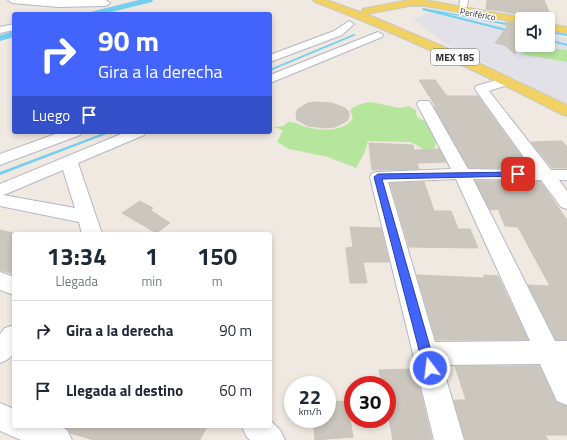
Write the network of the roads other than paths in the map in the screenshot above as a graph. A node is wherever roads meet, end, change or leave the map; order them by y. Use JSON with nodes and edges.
{"nodes":[{"id":1,"x":12,"y":0,"type":"edge"},
{"id":2,"x":116,"y":0,"type":"edge"},
{"id":3,"x":318,"y":0,"type":"edge"},
{"id":4,"x":106,"y":3,"type":"junction"},
{"id":5,"x":418,"y":4,"type":"junction"},
{"id":6,"x":463,"y":5,"type":"edge"},
{"id":7,"x":341,"y":8,"type":"junction"},
{"id":8,"x":367,"y":11,"type":"junction"},
{"id":9,"x":75,"y":12,"type":"dead end"},
{"id":10,"x":394,"y":18,"type":"junction"},
{"id":11,"x":515,"y":19,"type":"edge"},
{"id":12,"x":515,"y":20,"type":"edge"},
{"id":13,"x":349,"y":24,"type":"junction"},
{"id":14,"x":12,"y":27,"type":"edge"},
{"id":15,"x":555,"y":27,"type":"edge"},
{"id":16,"x":567,"y":29,"type":"edge"},
{"id":17,"x":0,"y":30,"type":"edge"},
{"id":18,"x":378,"y":35,"type":"junction"},
{"id":19,"x":425,"y":43,"type":"junction"},
{"id":20,"x":272,"y":58,"type":"edge"},
{"id":21,"x":272,"y":78,"type":"edge"},
{"id":22,"x":507,"y":81,"type":"junction"},
{"id":23,"x":424,"y":104,"type":"dead end"},
{"id":24,"x":567,"y":111,"type":"edge"},
{"id":25,"x":70,"y":134,"type":"edge"},
{"id":26,"x":134,"y":134,"type":"edge"},
{"id":27,"x":0,"y":160,"type":"edge"},
{"id":28,"x":69,"y":161,"type":"junction"},
{"id":29,"x":462,"y":174,"type":"junction"},
{"id":30,"x":547,"y":174,"type":"junction"},
{"id":31,"x":567,"y":175,"type":"edge"},
{"id":32,"x":0,"y":190,"type":"edge"},
{"id":33,"x":0,"y":200,"type":"edge"},
{"id":34,"x":567,"y":203,"type":"edge"},
{"id":35,"x":89,"y":226,"type":"edge"},
{"id":36,"x":0,"y":282,"type":"edge"},
{"id":37,"x":12,"y":285,"type":"edge"},
{"id":38,"x":12,"y":338,"type":"edge"},
{"id":39,"x":0,"y":352,"type":"edge"},
{"id":40,"x":557,"y":352,"type":"edge"},
{"id":41,"x":426,"y":354,"type":"junction"},
{"id":42,"x":567,"y":392,"type":"edge"},
{"id":43,"x":0,"y":418,"type":"edge"},
{"id":44,"x":12,"y":422,"type":"edge"},
{"id":45,"x":27,"y":428,"type":"edge"},
{"id":46,"x":258,"y":428,"type":"edge"},
{"id":47,"x":58,"y":440,"type":"edge"},
{"id":48,"x":270,"y":440,"type":"edge"},
{"id":49,"x":450,"y":440,"type":"edge"}],
"edges":[{"from":1,"to":4,"type":"street"},
{"from":2,"to":4,"type":"street"},
{"from":3,"to":7,"type":"main road","number":"MEX 185"},
{"from":4,"to":9,"type":"street"},
{"from":5,"to":6,"type":"main road","name":"Periférico"},
{"from":5,"to":8,"type":"main road","name":"Periférico"},
{"from":5,"to":10,"type":"main road","name":"Periférico"},
{"from":5,"to":12,"type":"main road","name":"Periférico"},
{"from":6,"to":11,"type":"main road","name":"Periférico"},
{"from":7,"to":8,"type":"main road"},
{"from":7,"to":13,"type":"main road"},
{"from":7,"to":19,"type":"main road","number":"MEX 185"},
{"from":8,"to":10,"type":"main road"},
{"from":10,"to":19,"type":"main road"},
{"from":13,"to":18,"type":"main road"},
{"from":13,"to":20,"type":"street"},
{"from":14,"to":17,"type":"street"},
{"from":15,"to":16,"type":"main road"},
{"from":18,"to":19,"type":"main road"},
{"from":18,"to":21,"type":"street"},
{"from":19,"to":22,"type":"main road","number":"MEX 185"},
{"from":22,"to":24,"type":"main road","number":"MEX 185"},
{"from":22,"to":30,"type":"street"},
{"from":23,"to":29,"type":"street"},
{"from":25,"to":27,"type":"street"},
{"from":26,"to":28,"type":"street"},
{"from":28,"to":32,"type":"street"},
{"from":28,"to":35,"type":"street"},
{"from":29,"to":30,"type":"street"},
{"from":29,"to":40,"type":"street"},
{"from":29,"to":41,"type":"street"},
{"from":30,"to":31,"type":"street"},
{"from":30,"to":34,"type":"street"},
{"from":33,"to":35,"type":"street"},
{"from":36,"to":37,"type":"street"},
{"from":38,"to":39,"type":"street"},
{"from":40,"to":41,"type":"street"},
{"from":40,"to":42,"type":"street"},
{"from":41,"to":49,"type":"street"},
{"from":43,"to":44,"type":"street"},
{"from":45,"to":47,"type":"street"},
{"from":46,"to":48,"type":"street"}]}
